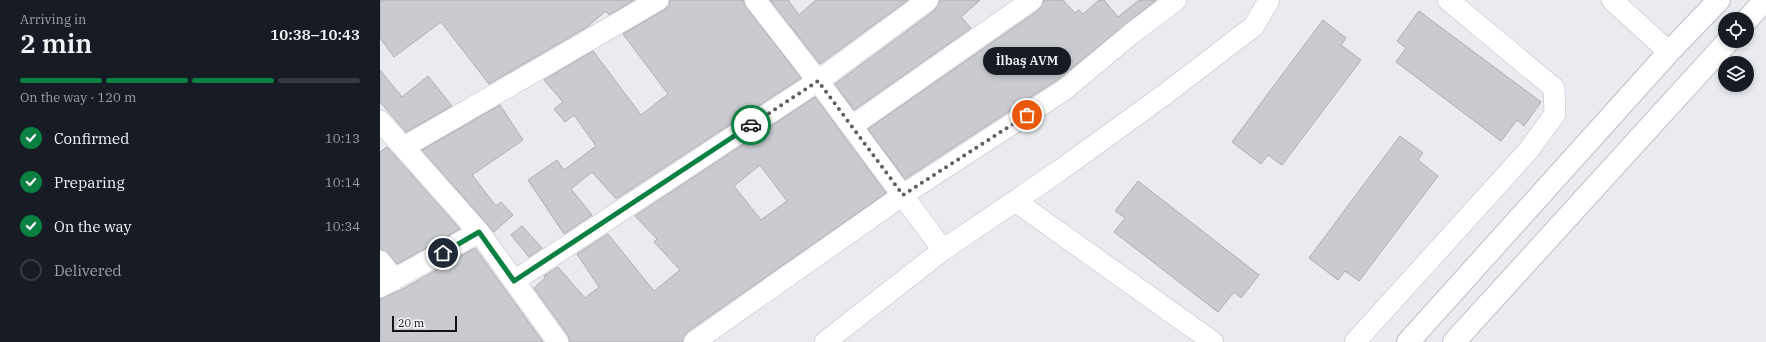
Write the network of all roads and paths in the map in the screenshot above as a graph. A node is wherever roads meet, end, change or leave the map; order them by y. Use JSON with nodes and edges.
{"nodes":[{"id":1,"x":658,"y":0,"type":"edge"},
{"id":2,"x":754,"y":0,"type":"edge"},
{"id":3,"x":928,"y":0,"type":"edge"},
{"id":4,"x":1032,"y":0,"type":"edge"},
{"id":5,"x":1176,"y":0,"type":"edge"},
{"id":6,"x":1269,"y":0,"type":"edge"},
{"id":7,"x":1448,"y":0,"type":"edge"},
{"id":8,"x":1612,"y":0,"type":"edge"},
{"id":9,"x":1719,"y":0,"type":"edge"},
{"id":10,"x":1765,"y":0,"type":"edge"},
{"id":11,"x":1754,"y":12,"type":"edge"},
{"id":12,"x":1722,"y":48,"type":"edge"},
{"id":13,"x":1669,"y":52,"type":"junction"},
{"id":14,"x":818,"y":81,"type":"junction"},
{"id":15,"x":852,"y":126,"type":"junction"},
{"id":16,"x":383,"y":129,"type":"edge"},
{"id":17,"x":404,"y":147,"type":"junction"},
{"id":18,"x":903,"y":195,"type":"junction"},
{"id":19,"x":1015,"y":201,"type":"junction"},
{"id":20,"x":479,"y":232,"type":"junction"},
{"id":21,"x":943,"y":250,"type":"junction"},
{"id":22,"x":380,"y":261,"type":"edge"},
{"id":23,"x":514,"y":281,"type":"junction"},
{"id":24,"x":387,"y":283,"type":"edge"},
{"id":25,"x":558,"y":342,"type":"edge"},
{"id":26,"x":694,"y":342,"type":"edge"},
{"id":27,"x":825,"y":342,"type":"edge"},
{"id":28,"x":1213,"y":342,"type":"edge"},
{"id":29,"x":1355,"y":342,"type":"edge"},
{"id":30,"x":1408,"y":342,"type":"edge"},
{"id":31,"x":1454,"y":342,"type":"edge"}],
"edges":[{"from":1,"to":17,"type":"street"},
{"from":2,"to":14,"type":"street"},
{"from":3,"to":14,"type":"street"},
{"from":4,"to":15,"type":"street"},
{"from":5,"to":18,"type":"street"},
{"from":6,"to":19,"type":"street"},
{"from":7,"to":29,"type":"street"},
{"from":8,"to":13,"type":"street"},
{"from":9,"to":13,"type":"street"},
{"from":10,"to":11,"type":"street"},
{"from":12,"to":31,"type":"street"},
{"from":13,"to":30,"type":"street"},
{"from":14,"to":15,"type":"street"},
{"from":14,"to":23,"type":"street"},
{"from":15,"to":18,"type":"street"},
{"from":16,"to":17,"type":"street"},
{"from":17,"to":20,"type":"street"},
{"from":18,"to":21,"type":"street"},
{"from":18,"to":26,"type":"street"},
{"from":19,"to":21,"type":"street"},
{"from":19,"to":28,"type":"street"},
{"from":20,"to":23,"type":"street"},
{"from":20,"to":24,"type":"street"},
{"from":21,"to":27,"type":"street"},
{"from":22,"to":24,"type":"street"},
{"from":23,"to":25,"type":"street"}]}
